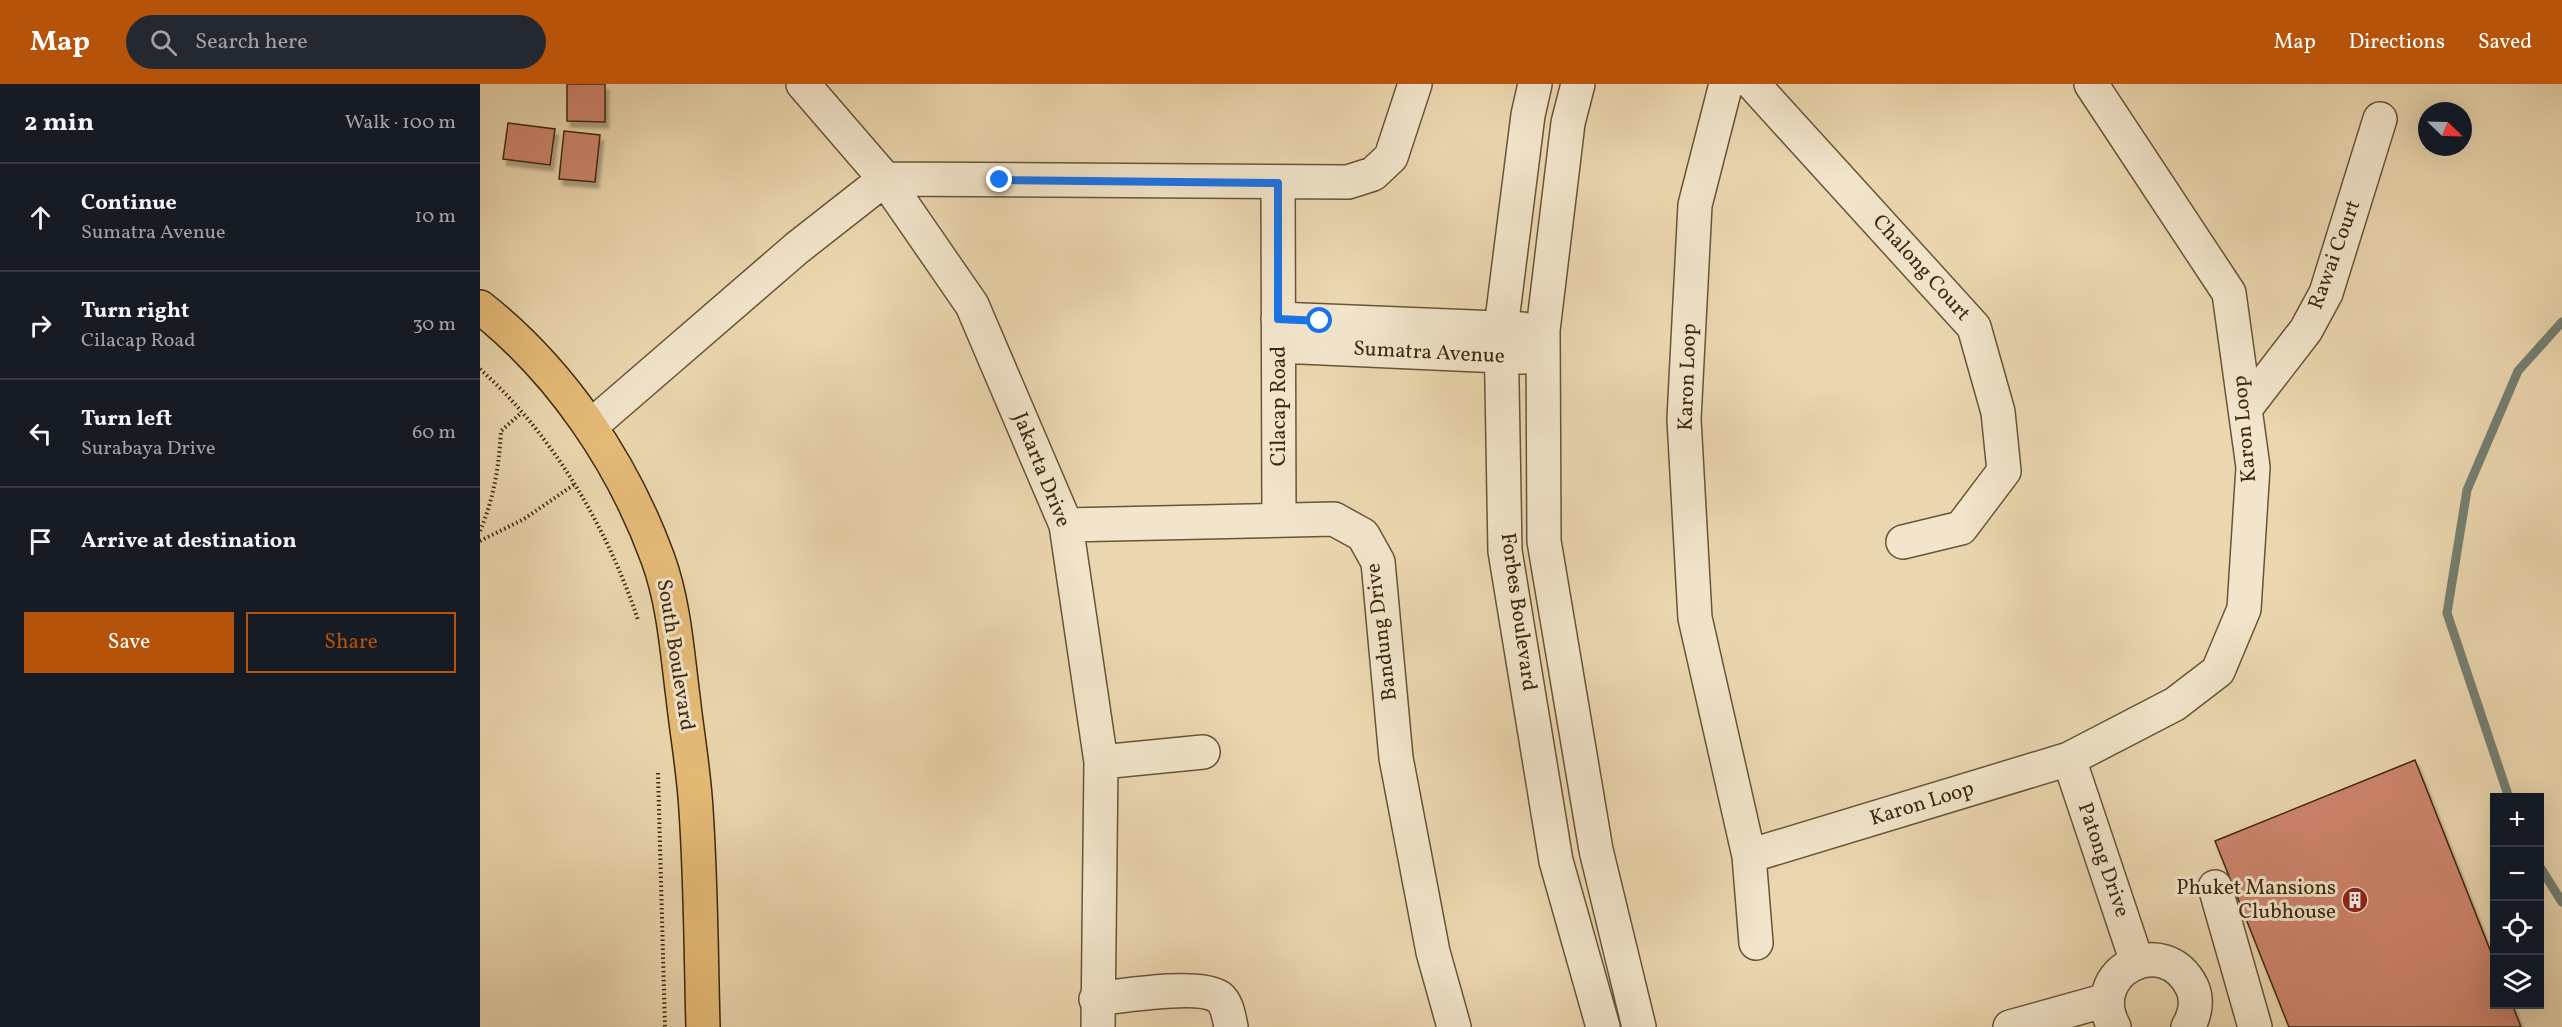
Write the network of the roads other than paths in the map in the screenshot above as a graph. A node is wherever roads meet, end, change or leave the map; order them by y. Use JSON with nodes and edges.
{"nodes":[{"id":1,"x":803,"y":84,"type":"edge"},
{"id":2,"x":1415,"y":84,"type":"edge"},
{"id":3,"x":1535,"y":84,"type":"edge"},
{"id":4,"x":1578,"y":84,"type":"edge"},
{"id":5,"x":1726,"y":84,"type":"edge"},
{"id":6,"x":1753,"y":84,"type":"edge"},
{"id":7,"x":2091,"y":84,"type":"edge"},
{"id":8,"x":2380,"y":119,"type":"dead end"},
{"id":9,"x":885,"y":179,"type":"junction"},
{"id":10,"x":1278,"y":183,"type":"junction"},
{"id":11,"x":480,"y":307,"type":"edge"},
{"id":12,"x":1278,"y":332,"type":"junction"},
{"id":13,"x":1502,"y":342,"type":"junction"},
{"id":14,"x":1543,"y":344,"type":"junction"},
{"id":15,"x":2245,"y":409,"type":"junction"},
{"id":16,"x":591,"y":426,"type":"junction"},
{"id":17,"x":1279,"y":520,"type":"junction"},
{"id":18,"x":1066,"y":525,"type":"junction"},
{"id":19,"x":1903,"y":542,"type":"dead end"},
{"id":20,"x":1203,"y":752,"type":"dead end"},
{"id":21,"x":2068,"y":759,"type":"junction"},
{"id":22,"x":1101,"y":762,"type":"junction"},
{"id":23,"x":1749,"y":856,"type":"junction"},
{"id":24,"x":2215,"y":887,"type":"dead end"},
{"id":25,"x":1756,"y":944,"type":"dead end"},
{"id":26,"x":2138,"y":962,"type":"junction"},
{"id":27,"x":2238,"y":973,"type":"junction"},
{"id":28,"x":2194,"y":991,"type":"junction"},
{"id":29,"x":1097,"y":1013,"type":"edge"},
{"id":30,"x":2110,"y":1014,"type":"edge"},
{"id":31,"x":703,"y":1027,"type":"edge"},
{"id":32,"x":1231,"y":1027,"type":"edge"},
{"id":33,"x":1454,"y":1027,"type":"edge"},
{"id":34,"x":1603,"y":1027,"type":"edge"},
{"id":35,"x":1638,"y":1027,"type":"edge"},
{"id":36,"x":2010,"y":1027,"type":"edge"},
{"id":37,"x":2188,"y":1027,"type":"edge"},
{"id":38,"x":2255,"y":1027,"type":"edge"}],
"edges":[{"from":1,"to":9,"type":"street","name":"Jakarta Drive"},
{"from":2,"to":10,"type":"street"},
{"from":3,"to":13,"type":"street","name":"Forbes Boulevard"},
{"from":4,"to":14,"type":"street","name":"Forbes Boulevard"},
{"from":5,"to":23,"type":"street","name":"Karon Loop"},
{"from":6,"to":19,"type":"street","name":"Chalong Court"},
{"from":7,"to":15,"type":"street","name":"Karon Loop"},
{"from":8,"to":15,"type":"street","name":"Rawai Court"},
{"from":9,"to":10,"type":"street"},
{"from":9,"to":16,"type":"street"},
{"from":9,"to":18,"type":"street","name":"Jakarta Drive"},
{"from":10,"to":12,"type":"street","name":"Cilacap Road"},
{"from":11,"to":16,"type":"main road","name":"South Boulevard"},
{"from":12,"to":13,"type":"street","name":"Sumatra Avenue"},
{"from":12,"to":17,"type":"street","name":"Cilacap Road"},
{"from":13,"to":14,"type":"street","name":"Sumatra Avenue"},
{"from":13,"to":34,"type":"street","name":"Forbes Boulevard"},
{"from":14,"to":35,"type":"street","name":"Forbes Boulevard"},
{"from":15,"to":21,"type":"street","name":"Karon Loop"},
{"from":16,"to":31,"type":"main road","name":"South Boulevard"},
{"from":17,"to":18,"type":"street","name":"Bandung Drive"},
{"from":17,"to":33,"type":"street","name":"Bandung Drive"},
{"from":18,"to":22,"type":"street","name":"Jakarta Drive"},
{"from":20,"to":22,"type":"street"},
{"from":21,"to":23,"type":"street","name":"Karon Loop"},
{"from":21,"to":26,"type":"street","name":"Patong Drive"},
{"from":22,"to":29,"type":"street","name":"Jakarta Drive"},
{"from":23,"to":25,"type":"street"},
{"from":24,"to":27,"type":"street"},
{"from":26,"to":28,"type":"street"},
{"from":26,"to":30,"type":"street"},
{"from":27,"to":28,"type":"street"},
{"from":27,"to":38,"type":"street"},
{"from":28,"to":37,"type":"street"},
{"from":29,"to":32,"type":"street"},
{"from":30,"to":36,"type":"street"}]}
